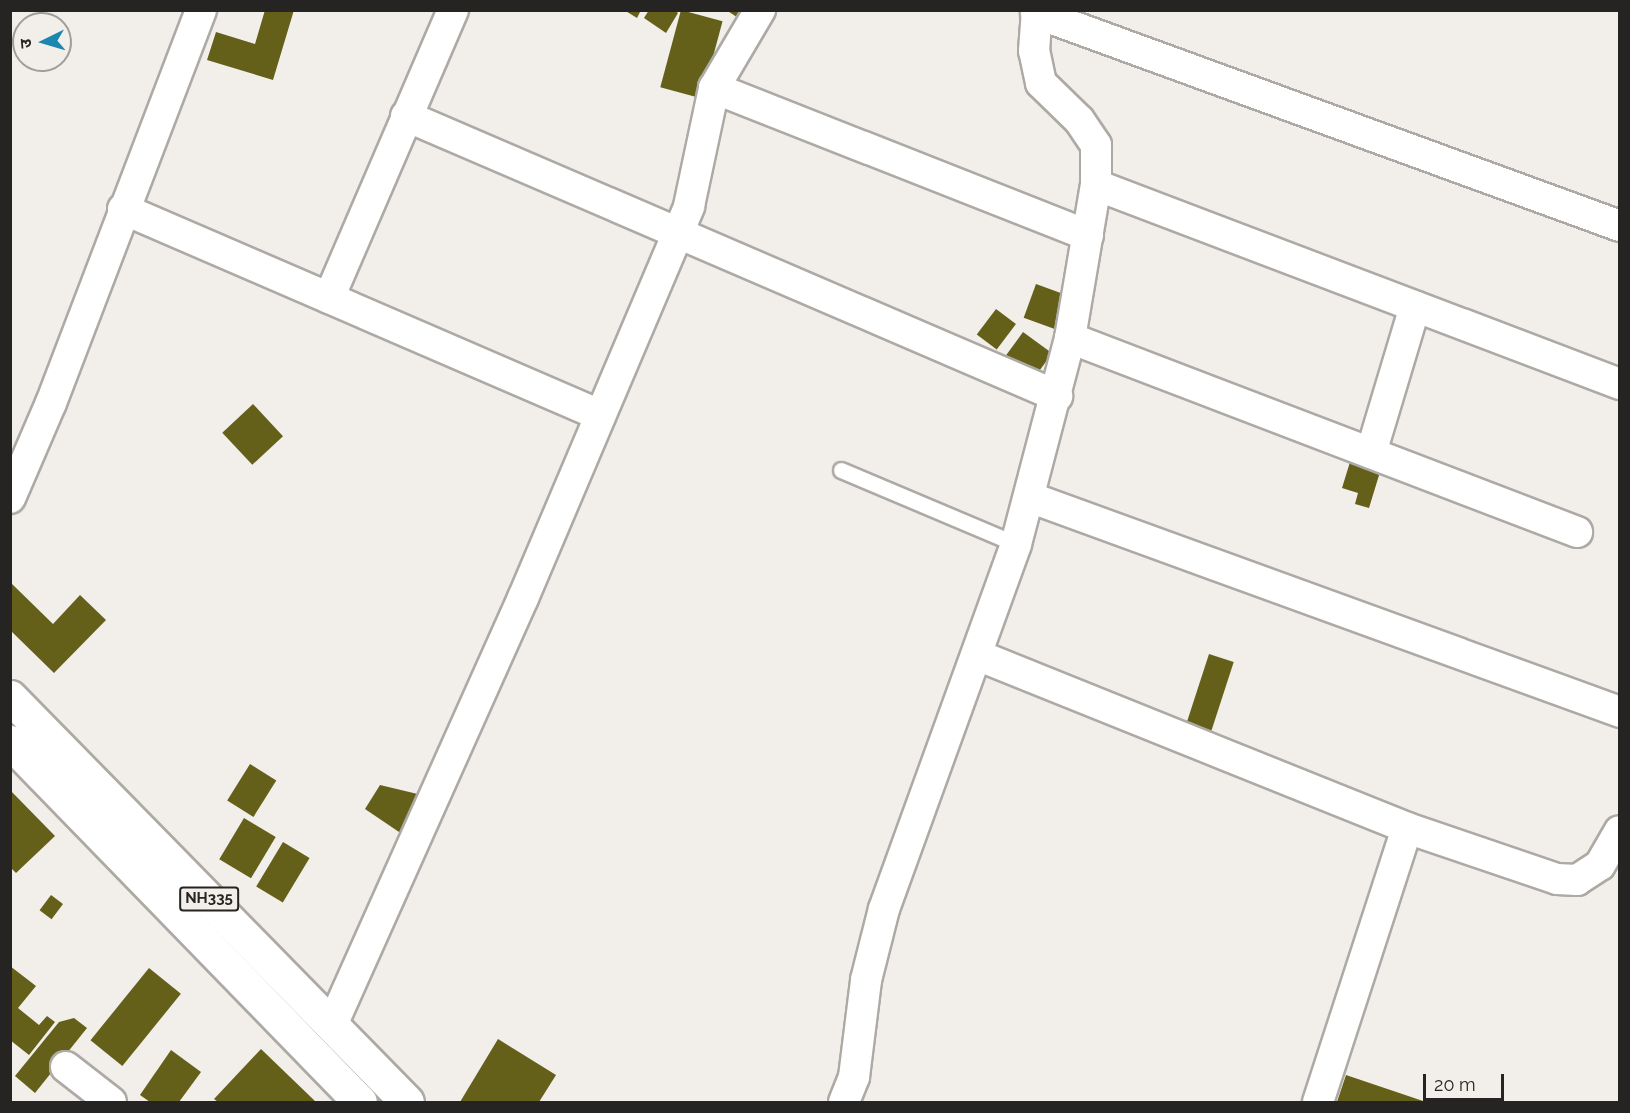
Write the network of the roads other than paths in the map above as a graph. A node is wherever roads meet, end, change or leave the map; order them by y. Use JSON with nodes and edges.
{"nodes":[{"id":1,"x":201,"y":10,"type":"edge"},
{"id":2,"x":453,"y":10,"type":"edge"},
{"id":3,"x":760,"y":10,"type":"edge"},
{"id":4,"x":1036,"y":12,"type":"edge"},
{"id":5,"x":714,"y":88,"type":"junction"},
{"id":6,"x":406,"y":116,"type":"junction"},
{"id":7,"x":1096,"y":185,"type":"junction"},
{"id":8,"x":123,"y":209,"type":"junction"},
{"id":9,"x":1620,"y":226,"type":"edge"},
{"id":10,"x":677,"y":234,"type":"junction"},
{"id":11,"x":1088,"y":235,"type":"junction"},
{"id":12,"x":329,"y":298,"type":"junction"},
{"id":13,"x":1415,"y":306,"type":"junction"},
{"id":14,"x":1070,"y":338,"type":"junction"},
{"id":15,"x":1620,"y":384,"type":"edge"},
{"id":16,"x":1057,"y":396,"type":"junction"},
{"id":17,"x":600,"y":416,"type":"junction"},
{"id":18,"x":1371,"y":453,"type":"junction"},
{"id":19,"x":842,"y":470,"type":"dead end"},
{"id":20,"x":1029,"y":497,"type":"junction"},
{"id":21,"x":10,"y":498,"type":"edge"},
{"id":22,"x":1577,"y":532,"type":"dead end"},
{"id":23,"x":1016,"y":544,"type":"junction"},
{"id":24,"x":977,"y":655,"type":"junction"},
{"id":25,"x":10,"y":697,"type":"edge"},
{"id":26,"x":1620,"y":712,"type":"edge"},
{"id":27,"x":10,"y":742,"type":"edge"},
{"id":28,"x":1407,"y":828,"type":"junction"},
{"id":29,"x":1620,"y":831,"type":"edge"},
{"id":30,"x":332,"y":1025,"type":"junction"},
{"id":31,"x":75,"y":1084,"type":"edge"},
{"id":32,"x":350,"y":1099,"type":"edge"},
{"id":33,"x":111,"y":1102,"type":"edge"},
{"id":34,"x":407,"y":1102,"type":"edge"},
{"id":35,"x":844,"y":1102,"type":"edge"},
{"id":36,"x":1318,"y":1102,"type":"edge"}],
"edges":[{"from":1,"to":8,"type":"street"},
{"from":2,"to":6,"type":"street"},
{"from":3,"to":5,"type":"street"},
{"from":4,"to":7,"type":"street"},
{"from":4,"to":9,"type":"street"},
{"from":5,"to":10,"type":"street"},
{"from":5,"to":11,"type":"street"},
{"from":6,"to":10,"type":"street"},
{"from":6,"to":12,"type":"street"},
{"from":7,"to":11,"type":"street"},
{"from":7,"to":13,"type":"street"},
{"from":8,"to":12,"type":"street"},
{"from":8,"to":21,"type":"street"},
{"from":10,"to":16,"type":"street"},
{"from":10,"to":17,"type":"street"},
{"from":11,"to":14,"type":"street"},
{"from":12,"to":17,"type":"street"},
{"from":13,"to":15,"type":"street"},
{"from":13,"to":18,"type":"street"},
{"from":14,"to":16,"type":"street"},
{"from":14,"to":18,"type":"street"},
{"from":16,"to":20,"type":"street"},
{"from":17,"to":30,"type":"street"},
{"from":18,"to":22,"type":"street"},
{"from":19,"to":23,"type":"lane"},
{"from":20,"to":23,"type":"street"},
{"from":20,"to":26,"type":"street"},
{"from":23,"to":24,"type":"street"},
{"from":24,"to":28,"type":"street"},
{"from":24,"to":35,"type":"street"},
{"from":25,"to":30,"type":"highway","number":"NH335"},
{"from":27,"to":32,"type":"highway","number":"NH335"},
{"from":28,"to":29,"type":"street"},
{"from":28,"to":36,"type":"street"},
{"from":30,"to":34,"type":"highway","number":"NH335"},
{"from":31,"to":33,"type":"street"}]}
